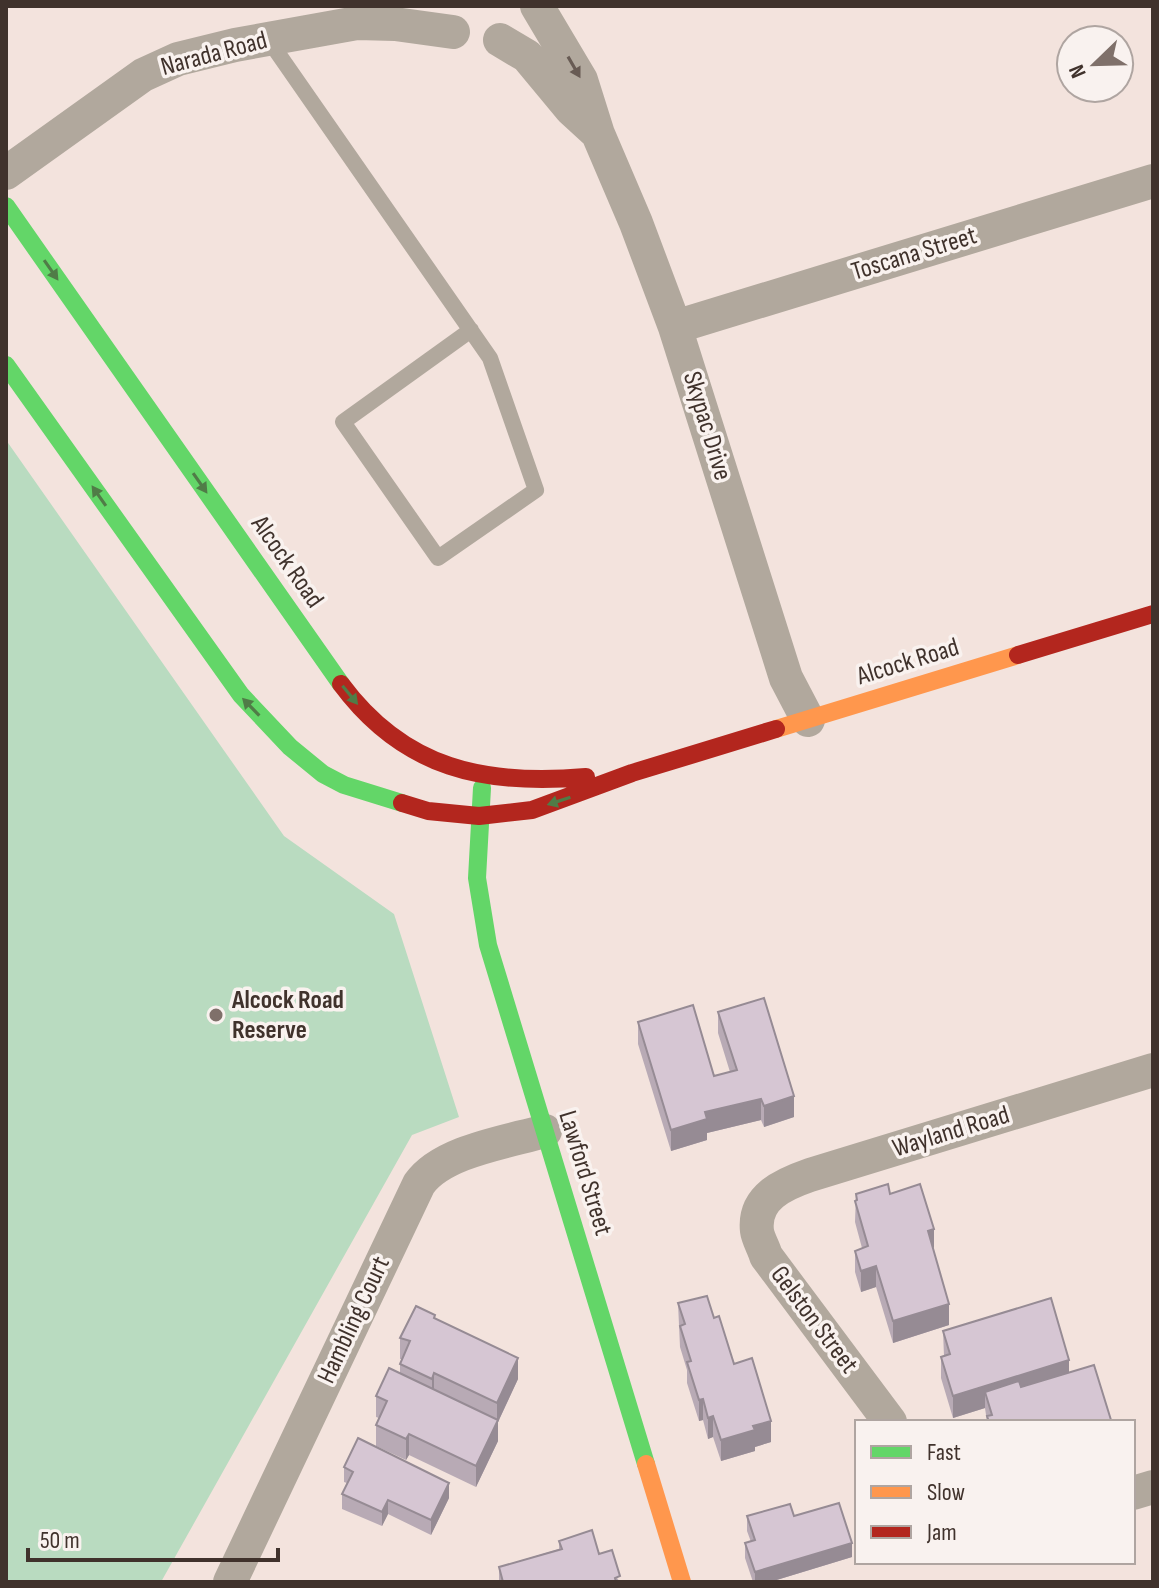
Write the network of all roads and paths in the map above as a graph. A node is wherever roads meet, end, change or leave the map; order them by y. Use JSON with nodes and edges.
{"nodes":[{"id":1,"x":536,"y":6,"type":"edge"},
{"id":2,"x":371,"y":15,"type":"edge"},
{"id":3,"x":444,"y":19,"type":"edge"},
{"id":4,"x":268,"y":39,"type":"junction"},
{"id":5,"x":500,"y":40,"type":"junction"},
{"id":6,"x":598,"y":134,"type":"junction"},
{"id":7,"x":6,"y":173,"type":"edge"},
{"id":8,"x":1153,"y":181,"type":"edge"},
{"id":9,"x":6,"y":206,"type":"edge"},
{"id":10,"x":675,"y":327,"type":"junction"},
{"id":11,"x":471,"y":330,"type":"junction"},
{"id":12,"x":6,"y":365,"type":"edge"},
{"id":13,"x":1153,"y":614,"type":"edge"},
{"id":14,"x":808,"y":720,"type":"junction"},
{"id":15,"x":483,"y":773,"type":"junction"},
{"id":16,"x":632,"y":773,"type":"junction"},
{"id":17,"x":479,"y":816,"type":"junction"},
{"id":18,"x":1153,"y":1070,"type":"edge"},
{"id":19,"x":545,"y":1131,"type":"junction"},
{"id":20,"x":760,"y":1211,"type":"joint"},
{"id":21,"x":889,"y":1420,"type":"edge"},
{"id":22,"x":230,"y":1582,"type":"edge"},
{"id":23,"x":682,"y":1582,"type":"edge"}],
"edges":[{"from":1,"to":5,"type":"street"},
{"from":1,"to":6,"type":"street","name":"Skypac Drive","one_way":true},
{"from":2,"to":3,"type":"street","name":"Narada Road"},
{"from":2,"to":4,"type":"street","name":"Narada Road"},
{"from":3,"to":5,"type":"street","name":"Narada Road"},
{"from":4,"to":7,"type":"street","name":"Narada Road"},
{"from":4,"to":11,"type":"lane"},
{"from":5,"to":6,"type":"street","name":"Skypac Drive"},
{"from":6,"to":10,"type":"street","name":"Skypac Drive"},
{"from":8,"to":10,"type":"street","name":"Toscana Street"},
{"from":9,"to":15,"type":"street","name":"Alcock Road","one_way":true},
{"from":10,"to":14,"type":"street","name":"Skypac Drive"},
{"from":11,"to":11,"type":"lane"},
{"from":17,"to":12,"type":"street","name":"Alcock Road","one_way":true},
{"from":13,"to":14,"type":"street","name":"Alcock Road"},
{"from":14,"to":16,"type":"street","name":"Alcock Road"},
{"from":15,"to":16,"type":"street","name":"Alcock Road"},
{"from":15,"to":17,"type":"street","name":"Lawford Street"},
{"from":16,"to":17,"type":"street","name":"Alcock Road","one_way":true},
{"from":17,"to":19,"type":"street","name":"Lawford Street"},
{"from":18,"to":20,"type":"street","name":"Wayland Road"},
{"from":19,"to":22,"type":"street","name":"Hambling Court"},
{"from":19,"to":23,"type":"street","name":"Lawford Street"},
{"from":20,"to":21,"type":"street","name":"Gelston Street"}]}
